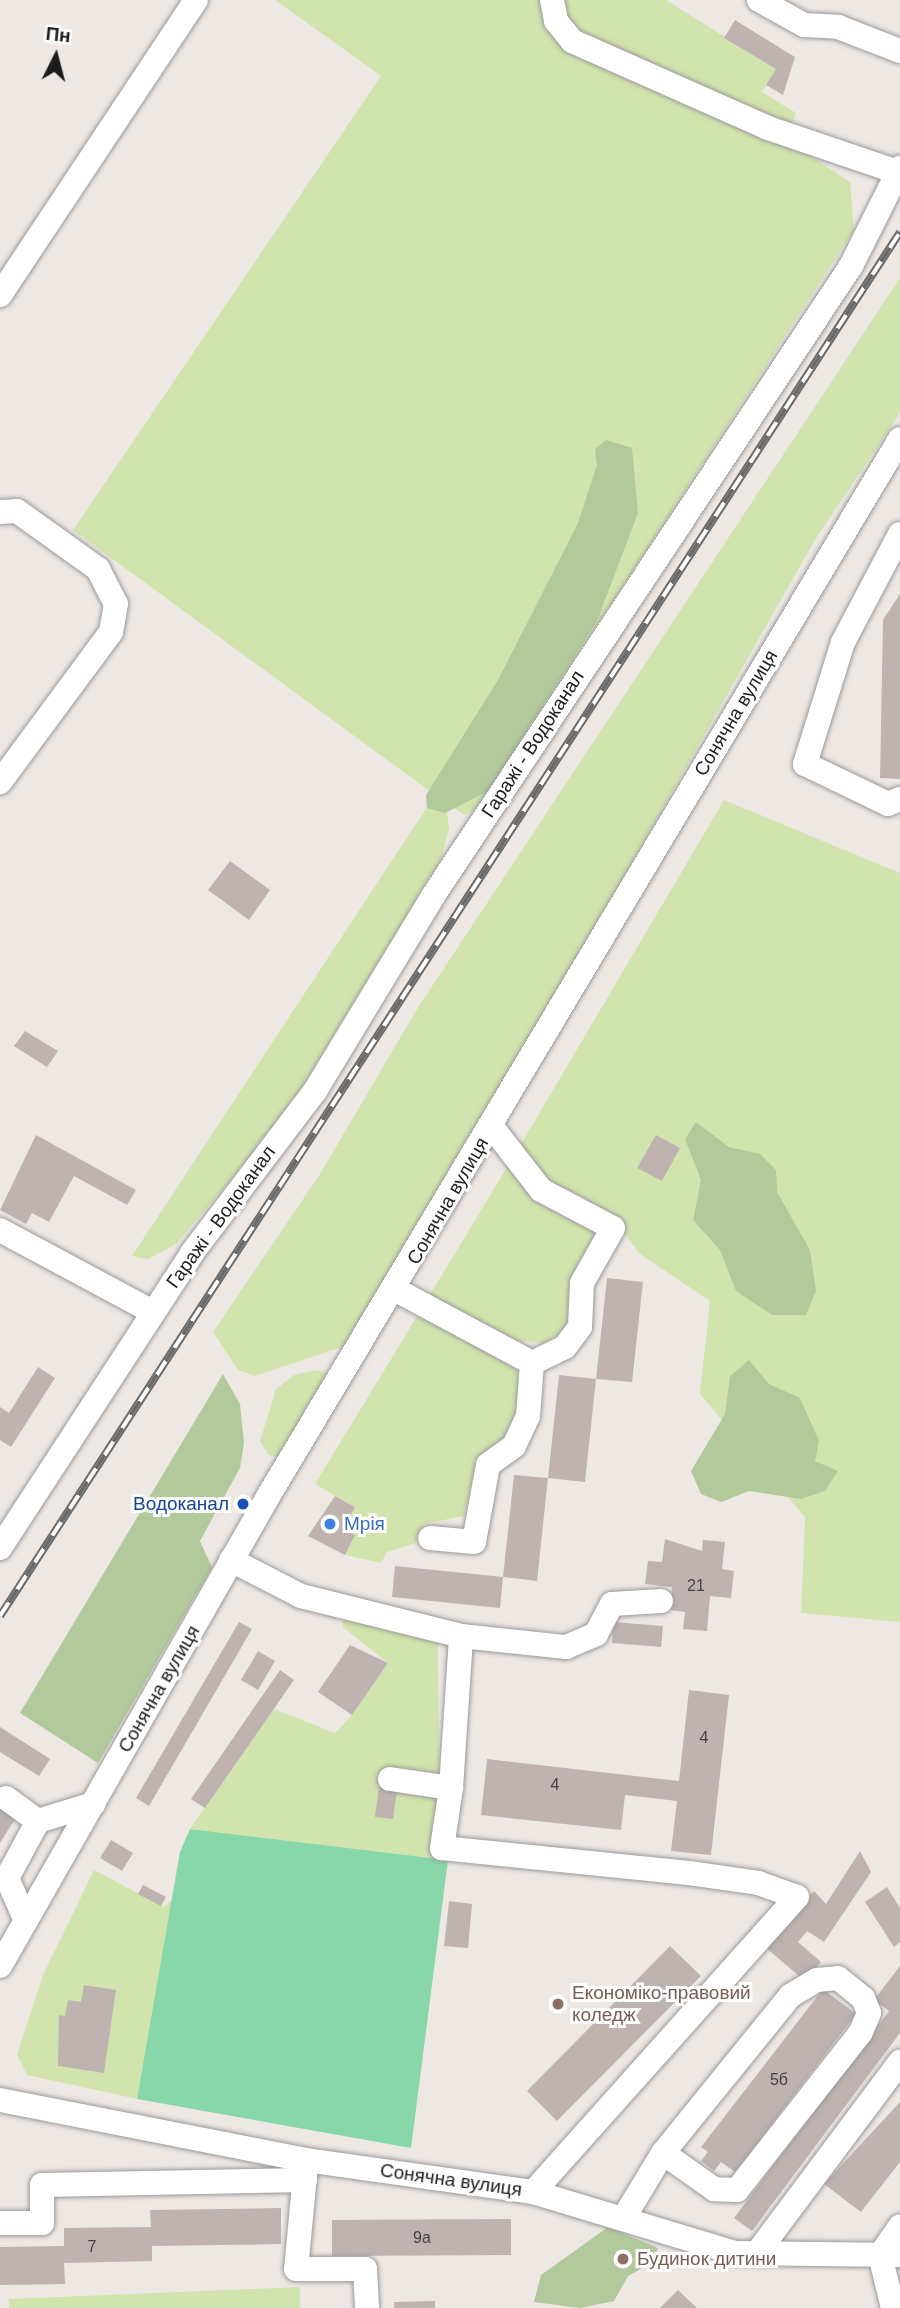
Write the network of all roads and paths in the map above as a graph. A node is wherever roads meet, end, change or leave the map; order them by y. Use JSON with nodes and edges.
{"nodes":[{"id":1,"x":196,"y":0,"type":"edge"},
{"id":2,"x":552,"y":0,"type":"edge"},
{"id":3,"x":759,"y":0,"type":"edge"},
{"id":4,"x":900,"y":51,"type":"edge"},
{"id":5,"x":899,"y":170,"type":"edge"},
{"id":6,"x":0,"y":295,"type":"edge"},
{"id":7,"x":900,"y":439,"type":"edge"},
{"id":8,"x":0,"y":512,"type":"edge"},
{"id":9,"x":900,"y":534,"type":"edge"},
{"id":10,"x":0,"y":782,"type":"edge"},
{"id":11,"x":900,"y":799,"type":"edge"},
{"id":12,"x":492,"y":1127,"type":"junction"},
{"id":13,"x":0,"y":1230,"type":"edge"},
{"id":14,"x":396,"y":1290,"type":"junction"},
{"id":15,"x":153,"y":1312,"type":"junction"},
{"id":16,"x":532,"y":1363,"type":"junction"},
{"id":17,"x":430,"y":1538,"type":"dead end"},
{"id":18,"x":0,"y":1548,"type":"edge"},
{"id":19,"x":231,"y":1560,"type":"junction"},
{"id":20,"x":661,"y":1601,"type":"dead end"},
{"id":21,"x":461,"y":1636,"type":"junction"},
{"id":22,"x":390,"y":1779,"type":"dead end"},
{"id":23,"x":451,"y":1788,"type":"junction"},
{"id":24,"x":6,"y":1798,"type":"dead end"},
{"id":25,"x":93,"y":1804,"type":"junction"},
{"id":26,"x":38,"y":1821,"type":"junction"},
{"id":27,"x":4,"y":1876,"type":"edge"},
{"id":28,"x":26,"y":1921,"type":"junction"},
{"id":29,"x":3,"y":1955,"type":"edge"},
{"id":30,"x":900,"y":2062,"type":"edge"},
{"id":31,"x":0,"y":2100,"type":"edge"},
{"id":32,"x":663,"y":2153,"type":"junction"},
{"id":33,"x":305,"y":2170,"type":"junction"},
{"id":34,"x":533,"y":2192,"type":"junction"},
{"id":35,"x":623,"y":2219,"type":"junction"},
{"id":36,"x":0,"y":2223,"type":"edge"},
{"id":37,"x":900,"y":2226,"type":"edge"},
{"id":38,"x":757,"y":2253,"type":"junction"},
{"id":39,"x":890,"y":2255,"type":"edge"},
{"id":40,"x":366,"y":2308,"type":"edge"},
{"id":41,"x":893,"y":2308,"type":"edge"}],
"edges":[{"from":1,"to":6,"type":"street"},
{"from":2,"to":5,"type":"street"},
{"from":3,"to":4,"type":"street"},
{"from":5,"to":15,"type":"street","name":"Гаражі - Водоканал"},
{"from":7,"to":12,"type":"street","name":"Сонячна вулиця"},
{"from":8,"to":10,"type":"street"},
{"from":9,"to":11,"type":"street"},
{"from":12,"to":14,"type":"street","name":"Сонячна вулиця"},
{"from":12,"to":16,"type":"street"},
{"from":13,"to":15,"type":"street"},
{"from":14,"to":16,"type":"street"},
{"from":14,"to":19,"type":"street","name":"Сонячна вулиця"},
{"from":15,"to":18,"type":"street","name":"Гаражі - Водоканал"},
{"from":16,"to":17,"type":"street"},
{"from":19,"to":21,"type":"street"},
{"from":19,"to":25,"type":"street","name":"Сонячна вулиця"},
{"from":20,"to":21,"type":"street"},
{"from":21,"to":23,"type":"street"},
{"from":22,"to":23,"type":"street"},
{"from":23,"to":34,"type":"street"},
{"from":24,"to":26,"type":"street"},
{"from":25,"to":26,"type":"street"},
{"from":25,"to":28,"type":"street","name":"Сонячна вулиця"},
{"from":26,"to":27,"type":"street"},
{"from":27,"to":28,"type":"street"},
{"from":28,"to":29,"type":"street","name":"Сонячна вулиця"},
{"from":30,"to":38,"type":"street"},
{"from":31,"to":33,"type":"street","name":"Сонячна вулиця"},
{"from":32,"to":32,"type":"street"},
{"from":32,"to":35,"type":"street"},
{"from":33,"to":34,"type":"street","name":"Сонячна вулиця"},
{"from":33,"to":36,"type":"street"},
{"from":33,"to":40,"type":"street"},
{"from":34,"to":35,"type":"street","name":"Сонячна вулиця"},
{"from":35,"to":38,"type":"street","name":"Сонячна вулиця"},
{"from":37,"to":39,"type":"street"},
{"from":38,"to":39,"type":"street","name":"Сонячна вулиця"},
{"from":39,"to":41,"type":"street"}]}
